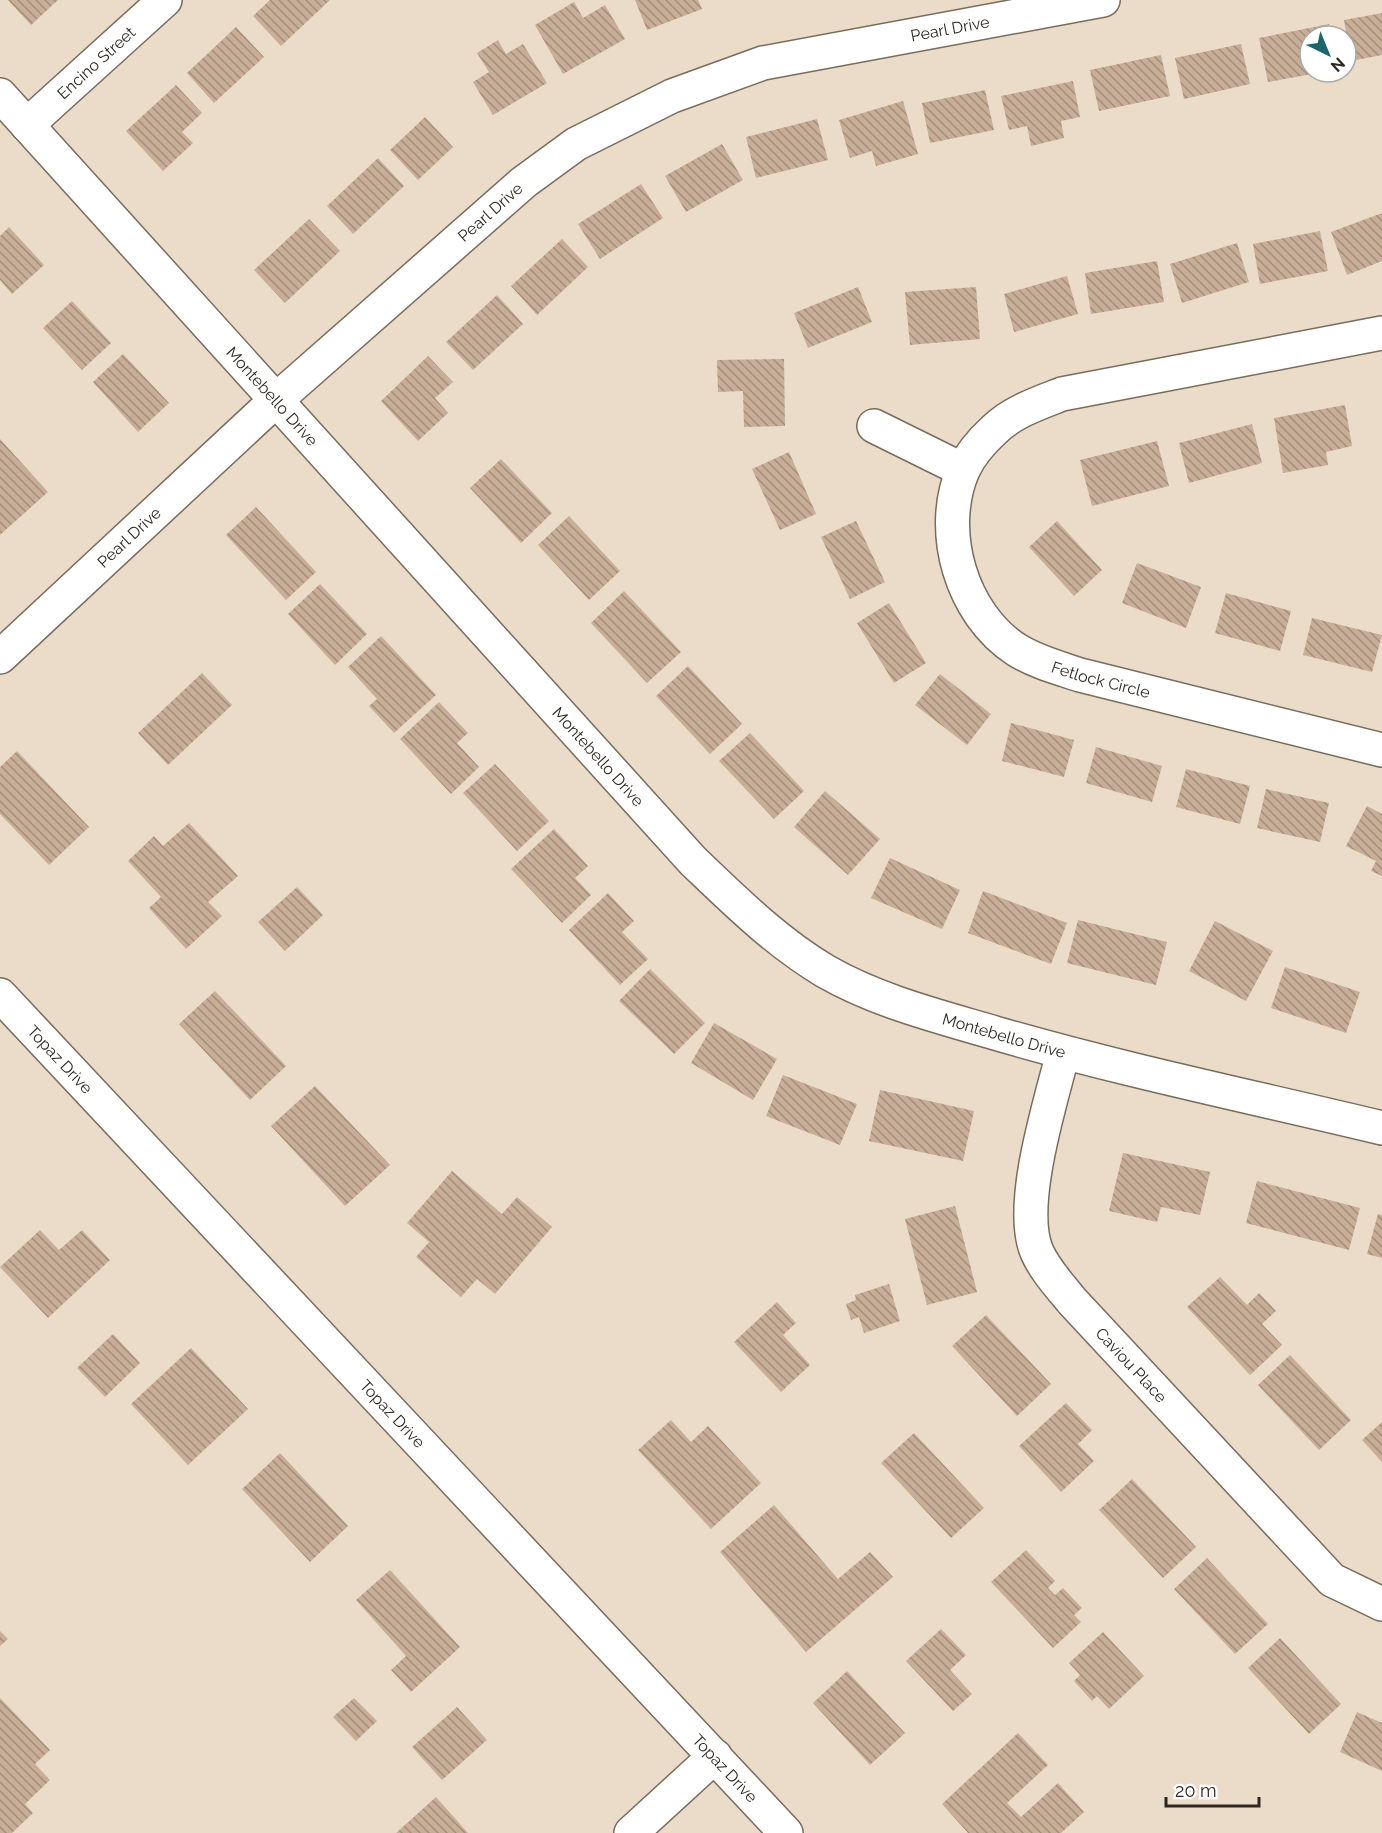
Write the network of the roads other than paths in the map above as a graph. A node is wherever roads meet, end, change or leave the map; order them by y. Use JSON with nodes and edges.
{"nodes":[{"id":1,"x":165,"y":0,"type":"edge"},
{"id":2,"x":1103,"y":0,"type":"edge"},
{"id":3,"x":0,"y":96,"type":"edge"},
{"id":4,"x":27,"y":125,"type":"junction"},
{"id":5,"x":1382,"y":333,"type":"edge"},
{"id":6,"x":276,"y":401,"type":"junction"},
{"id":7,"x":874,"y":426,"type":"dead end"},
{"id":8,"x":963,"y":470,"type":"junction"},
{"id":9,"x":1,"y":653,"type":"edge"},
{"id":10,"x":1382,"y":750,"type":"edge"},
{"id":11,"x":0,"y":995,"type":"edge"},
{"id":12,"x":1064,"y":1053,"type":"junction"},
{"id":13,"x":1382,"y":1128,"type":"edge"},
{"id":14,"x":1382,"y":1604,"type":"edge"},
{"id":15,"x":715,"y":1756,"type":"junction"},
{"id":16,"x":631,"y":1833,"type":"edge"},
{"id":17,"x":786,"y":1833,"type":"edge"}],
"edges":[{"from":1,"to":4,"type":"street","name":"Encino Street"},
{"from":2,"to":6,"type":"street","name":"Pearl Drive"},
{"from":3,"to":4,"type":"street","name":"Montebello Drive"},
{"from":4,"to":6,"type":"street","name":"Montebello Drive"},
{"from":5,"to":8,"type":"street","name":"Fetlock Circle"},
{"from":6,"to":9,"type":"street","name":"Pearl Drive"},
{"from":6,"to":12,"type":"street","name":"Montebello Drive"},
{"from":7,"to":8,"type":"street"},
{"from":8,"to":10,"type":"street","name":"Fetlock Circle"},
{"from":11,"to":15,"type":"street","name":"Topaz Drive"},
{"from":12,"to":13,"type":"street","name":"Montebello Drive"},
{"from":12,"to":14,"type":"street","name":"Caviou Place"},
{"from":15,"to":16,"type":"street"},
{"from":15,"to":17,"type":"street","name":"Topaz Drive"}]}
